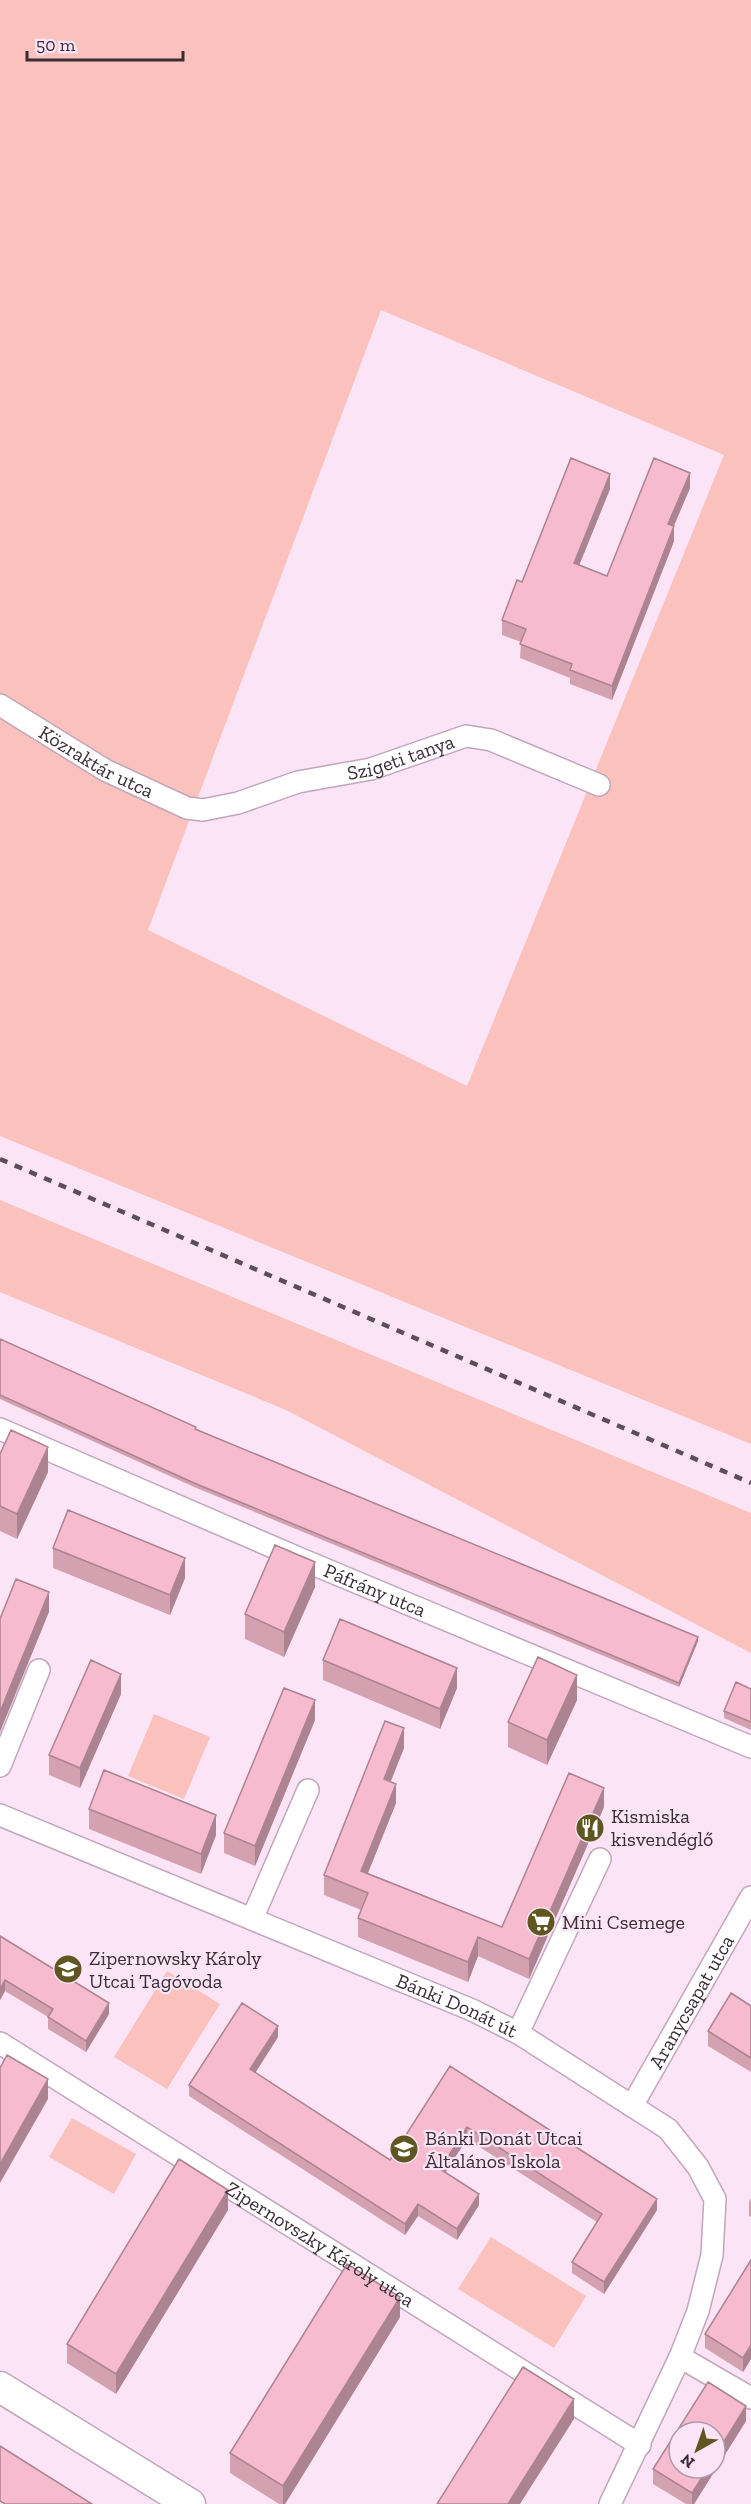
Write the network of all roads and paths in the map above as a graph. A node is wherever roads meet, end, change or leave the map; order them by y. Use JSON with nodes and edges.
{"nodes":[{"id":1,"x":0,"y":705,"type":"edge"},
{"id":2,"x":599,"y":785,"type":"dead end"},
{"id":3,"x":197,"y":810,"type":"joint"},
{"id":4,"x":0,"y":1429,"type":"edge"},
{"id":5,"x":39,"y":1670,"type":"dead end"},
{"id":6,"x":751,"y":1747,"type":"edge"},
{"id":7,"x":0,"y":1766,"type":"edge"},
{"id":8,"x":308,"y":1790,"type":"dead end"},
{"id":9,"x":0,"y":1815,"type":"edge"},
{"id":10,"x":600,"y":1859,"type":"dead end"},
{"id":11,"x":751,"y":1897,"type":"edge"},
{"id":12,"x":252,"y":1918,"type":"junction"},
{"id":13,"x":518,"y":2033,"type":"junction"},
{"id":14,"x":0,"y":2043,"type":"edge"},
{"id":15,"x":632,"y":2106,"type":"junction"},
{"id":16,"x":680,"y":2358,"type":"junction"},
{"id":17,"x":0,"y":2387,"type":"edge"},
{"id":18,"x":751,"y":2398,"type":"edge"},
{"id":19,"x":640,"y":2445,"type":"junction"},
{"id":20,"x":190,"y":2504,"type":"edge"},
{"id":21,"x":610,"y":2504,"type":"edge"}],
"edges":[{"from":1,"to":3,"type":"street","name":"Közraktár utca"},
{"from":2,"to":3,"type":"street","name":"Szigeti tanya"},
{"from":4,"to":6,"type":"street","name":"Páfrány utca"},
{"from":5,"to":7,"type":"street"},
{"from":8,"to":12,"type":"street"},
{"from":9,"to":12,"type":"street","name":"Bánki Donát út"},
{"from":10,"to":13,"type":"street"},
{"from":11,"to":15,"type":"street","name":"Aranycsapat utca"},
{"from":12,"to":13,"type":"street","name":"Bánki Donát út"},
{"from":13,"to":15,"type":"street","name":"Bánki Donát út"},
{"from":14,"to":19,"type":"street","name":"Zipernovszky Károly utca"},
{"from":15,"to":16,"type":"street","name":"Bánki Donát út"},
{"from":16,"to":18,"type":"street"},
{"from":16,"to":19,"type":"street","name":"Bánki Donát út"},
{"from":17,"to":20,"type":"street"},
{"from":19,"to":21,"type":"street","name":"Bánki Donát út"}]}
